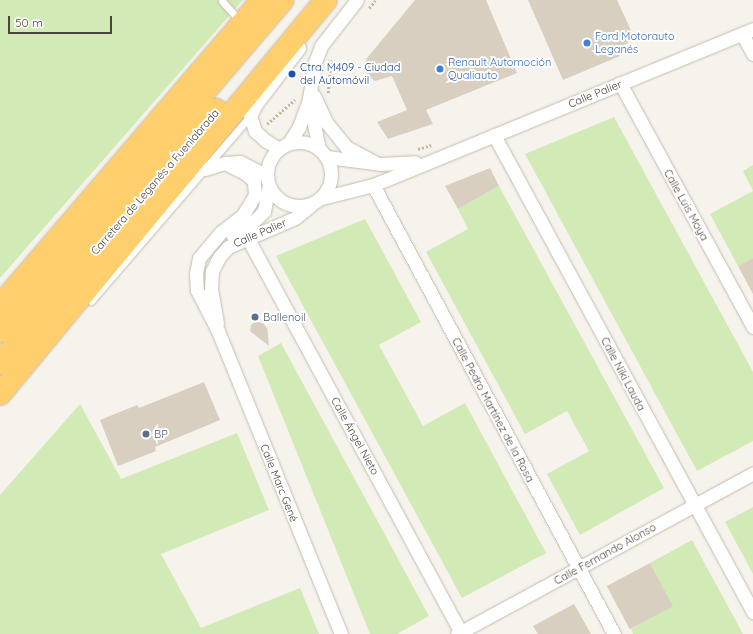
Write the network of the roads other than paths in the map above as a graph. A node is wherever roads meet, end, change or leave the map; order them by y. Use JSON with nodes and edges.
{"nodes":[{"id":1,"x":262,"y":0,"type":"edge"},
{"id":2,"x":283,"y":0,"type":"edge"},
{"id":3,"x":310,"y":0,"type":"edge"},
{"id":4,"x":326,"y":0,"type":"edge"},
{"id":5,"x":357,"y":0,"type":"edge"},
{"id":6,"x":222,"y":1,"type":"dead end"},
{"id":7,"x":242,"y":23,"type":"junction"},
{"id":8,"x":307,"y":23,"type":"junction"},
{"id":9,"x":748,"y":32,"type":"edge"},
{"id":10,"x":753,"y":54,"type":"edge"},
{"id":11,"x":620,"y":83,"type":"junction"},
{"id":12,"x":310,"y":94,"type":"junction"},
{"id":13,"x":250,"y":116,"type":"junction"},
{"id":14,"x":494,"y":135,"type":"junction"},
{"id":15,"x":284,"y":146,"type":"junction"},
{"id":16,"x":323,"y":153,"type":"junction"},
{"id":17,"x":437,"y":159,"type":"junction"},
{"id":18,"x":225,"y":163,"type":"junction"},
{"id":19,"x":380,"y":164,"type":"junction"},
{"id":20,"x":205,"y":169,"type":"junction"},
{"id":21,"x":268,"y":181,"type":"junction"},
{"id":22,"x":373,"y":185,"type":"junction"},
{"id":23,"x":317,"y":201,"type":"junction"},
{"id":24,"x":247,"y":238,"type":"junction"},
{"id":25,"x":203,"y":303,"type":"junction"},
{"id":26,"x":0,"y":306,"type":"edge"},
{"id":27,"x":753,"y":326,"type":"edge"},
{"id":28,"x":0,"y":331,"type":"edge"},
{"id":29,"x":218,"y":331,"type":"junction"},
{"id":30,"x":49,"y":338,"type":"junction"},
{"id":31,"x":0,"y":363,"type":"edge"},
{"id":32,"x":0,"y":394,"type":"edge"},
{"id":33,"x":753,"y":473,"type":"edge"},
{"id":34,"x":694,"y":506,"type":"junction"},
{"id":35,"x":578,"y":568,"type":"junction"},
{"id":36,"x":753,"y":612,"type":"edge"},
{"id":37,"x":460,"y":633,"type":"edge"},
{"id":38,"x":341,"y":634,"type":"edge"},
{"id":39,"x":614,"y":634,"type":"edge"}],
"edges":[{"from":1,"to":7,"type":"highway"},
{"from":2,"to":28,"type":"highway","name":"Carretera de Leganés a Fuenlabrada"},
{"from":3,"to":31,"type":"highway","name":"Carretera de Leganés a Fuenlabrada"},
{"from":4,"to":8,"type":"highway"},
{"from":5,"to":12,"type":"street"},
{"from":6,"to":7,"type":"lane"},
{"from":7,"to":26,"type":"highway"},
{"from":8,"to":13,"type":"street"},
{"from":8,"to":30,"type":"highway"},
{"from":9,"to":10,"type":"street"},
{"from":9,"to":11,"type":"street","name":"Calle Palier"},
{"from":11,"to":14,"type":"street","name":"Calle Palier"},
{"from":11,"to":27,"type":"street","name":"Calle Luis Moya"},
{"from":12,"to":15,"type":"street"},
{"from":12,"to":16,"type":"street"},
{"from":12,"to":19,"type":"street"},
{"from":13,"to":15,"type":"street"},
{"from":13,"to":20,"type":"lane"},
{"from":14,"to":17,"type":"street","name":"Calle Palier"},
{"from":14,"to":34,"type":"street","name":"Calle Niki Lauda"},
{"from":15,"to":16,"type":"street"},
{"from":15,"to":21,"type":"street"},
{"from":16,"to":19,"type":"street","name":"Calle Palier"},
{"from":16,"to":23,"type":"street"},
{"from":17,"to":19,"type":"street","name":"Calle Palier"},
{"from":17,"to":22,"type":"street","name":"Calle Palier"},
{"from":18,"to":20,"type":"street"},
{"from":18,"to":21,"type":"street"},
{"from":18,"to":25,"type":"street","name":"Calle Palier"},
{"from":20,"to":30,"type":"lane"},
{"from":21,"to":23,"type":"street"},
{"from":21,"to":25,"type":"street","name":"Calle Palier"},
{"from":22,"to":23,"type":"street","name":"Calle Palier"},
{"from":22,"to":35,"type":"street","name":"Calle Pedro Martínez de la Rosa"},
{"from":23,"to":24,"type":"street","name":"Calle Palier"},
{"from":24,"to":29,"type":"street","name":"Calle Palier"},
{"from":24,"to":37,"type":"street","name":"Calle Ángel Nieto"},
{"from":25,"to":29,"type":"street","name":"Calle Palier"},
{"from":29,"to":38,"type":"street","name":"Calle Marc Gené"},
{"from":30,"to":32,"type":"highway"},
{"from":33,"to":34,"type":"street","name":"Calle Fernando Alonso"},
{"from":34,"to":35,"type":"street","name":"Calle Fernando Alonso"},
{"from":34,"to":36,"type":"street","name":"Calle Niki Lauda"},
{"from":35,"to":37,"type":"street","name":"Calle Fernando Alonso"},
{"from":35,"to":39,"type":"street","name":"Calle Pedro Martínez de la Rosa"}]}
